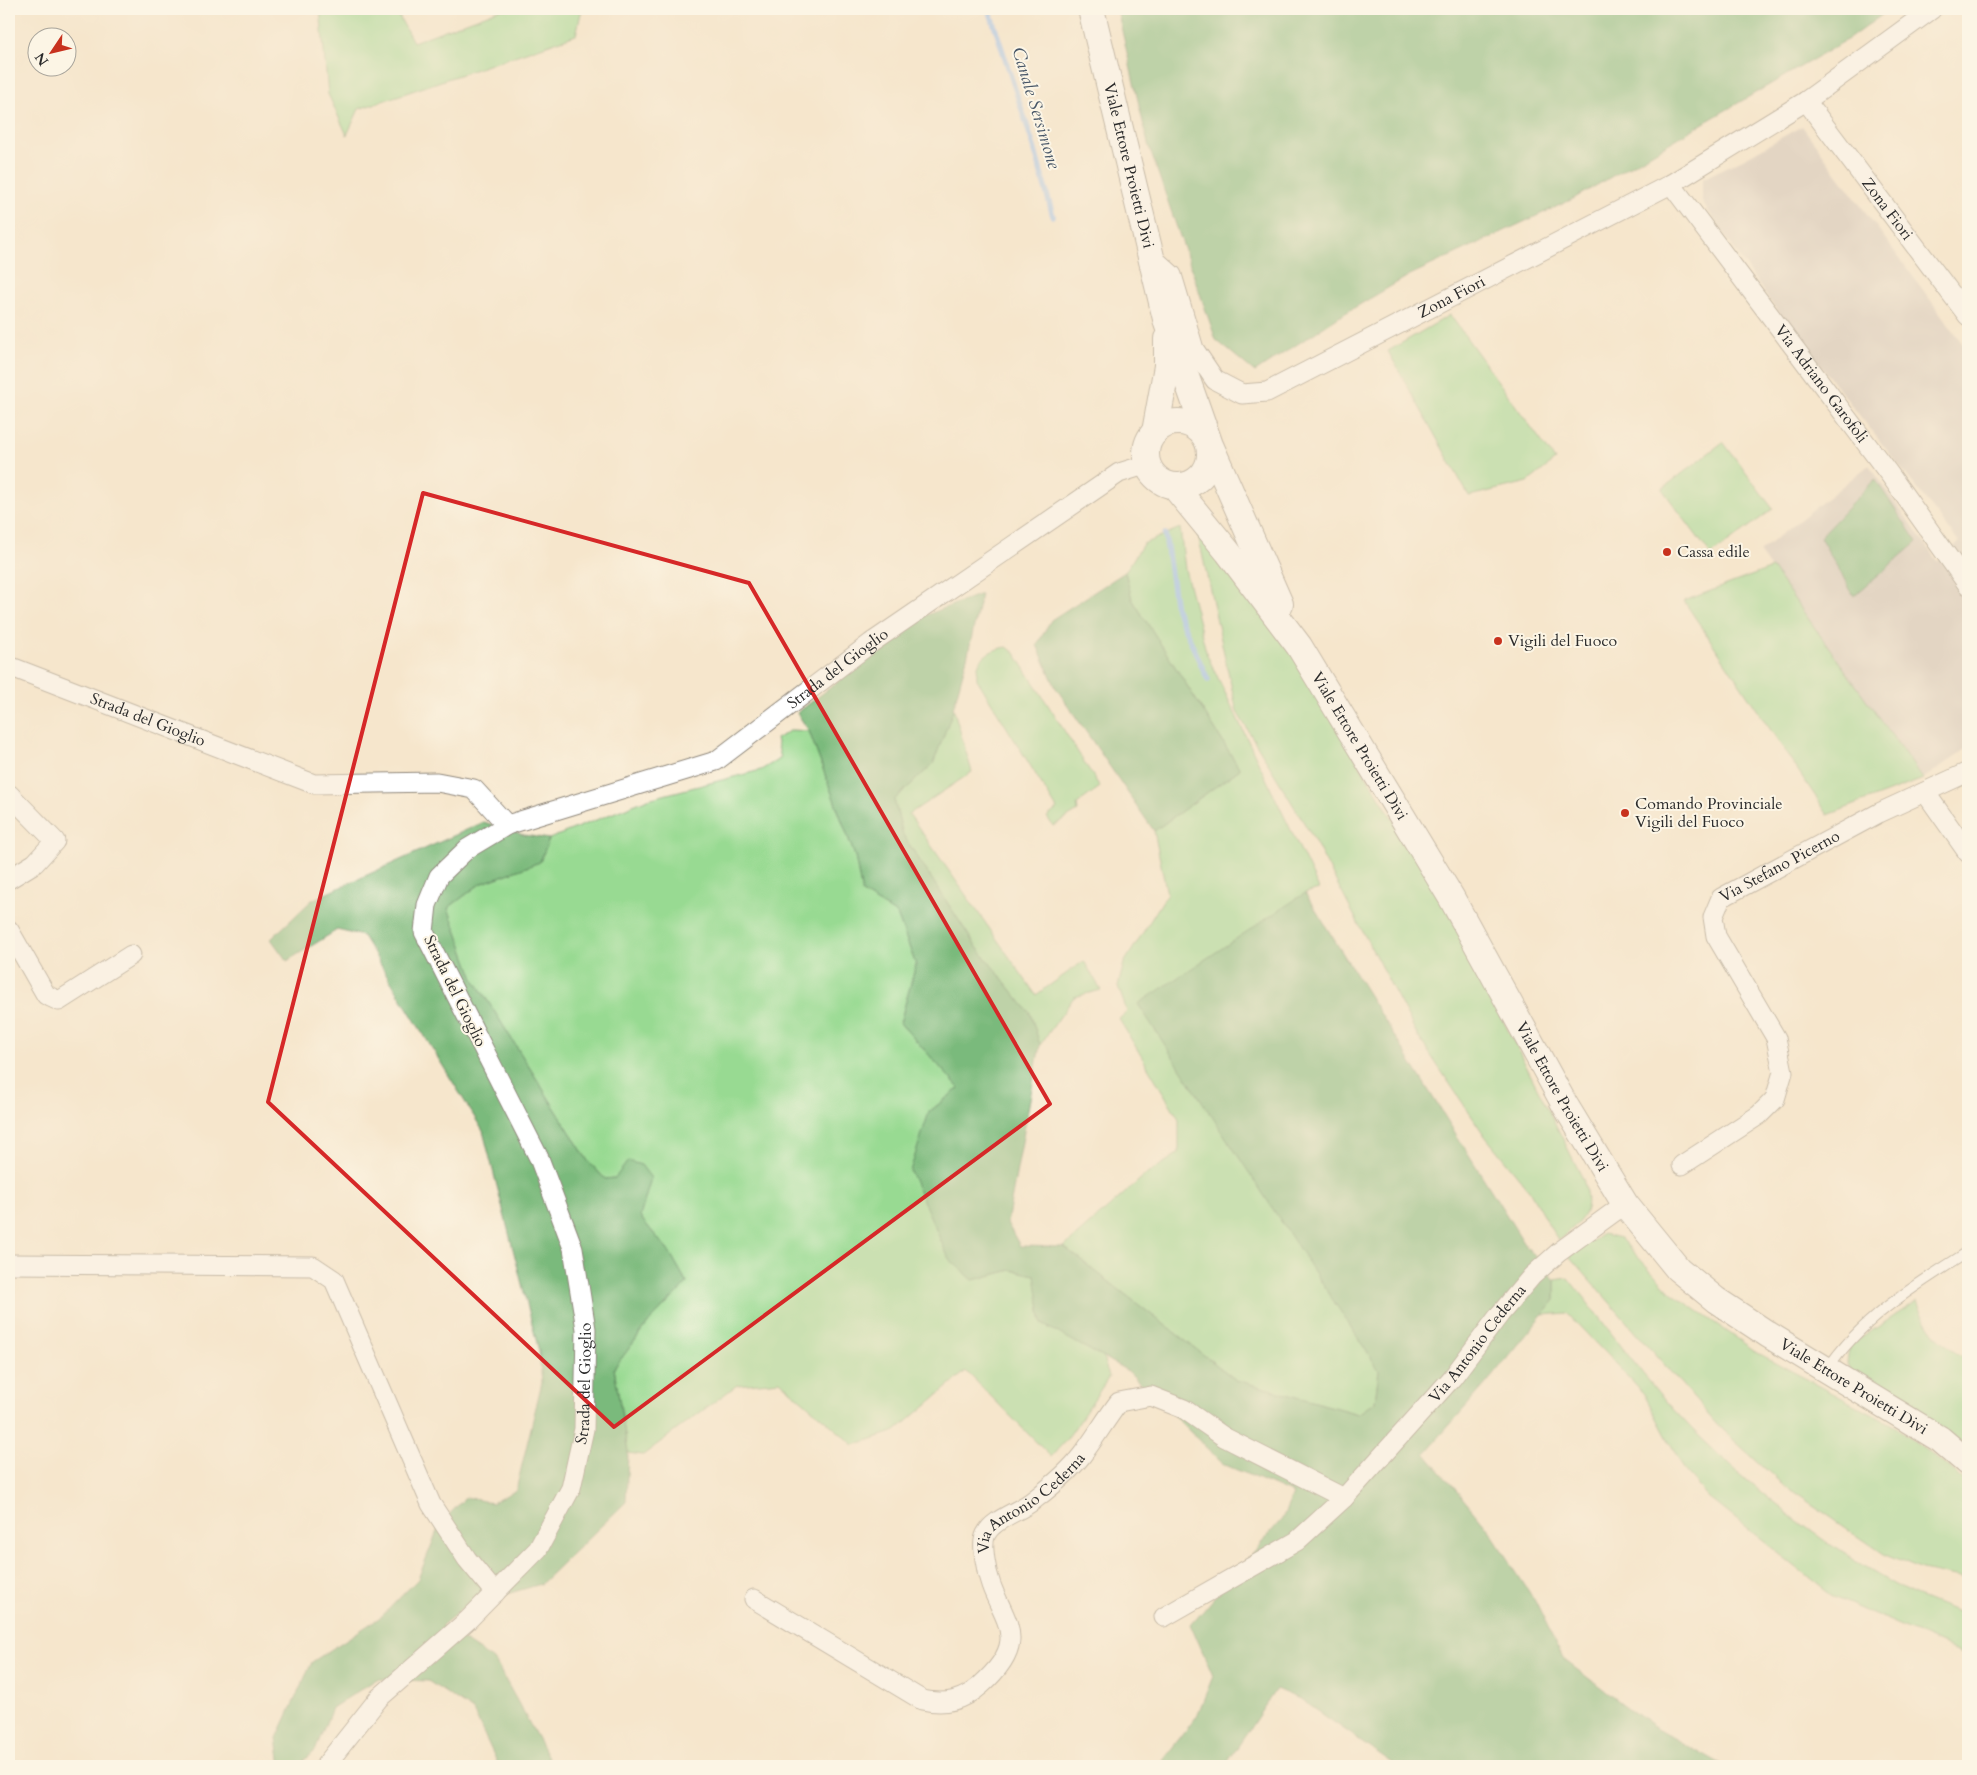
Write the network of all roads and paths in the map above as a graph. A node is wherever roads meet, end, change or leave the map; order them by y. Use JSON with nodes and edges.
{"nodes":[{"id":1,"x":1091,"y":9,"type":"edge"},
{"id":2,"x":1932,"y":9,"type":"edge"},
{"id":3,"x":1806,"y":101,"type":"junction"},
{"id":4,"x":1671,"y":184,"type":"junction"},
{"id":5,"x":1151,"y":256,"type":"junction"},
{"id":6,"x":1968,"y":316,"type":"edge"},
{"id":7,"x":1167,"y":323,"type":"junction"},
{"id":8,"x":1155,"y":432,"type":"junction"},
{"id":9,"x":1210,"y":445,"type":"junction"},
{"id":10,"x":1148,"y":464,"type":"junction"},
{"id":11,"x":1174,"y":486,"type":"junction"},
{"id":12,"x":1968,"y":585,"type":"edge"},
{"id":13,"x":1299,"y":646,"type":"junction"},
{"id":14,"x":9,"y":666,"type":"edge"},
{"id":15,"x":1968,"y":772,"type":"edge"},
{"id":16,"x":1926,"y":792,"type":"junction"},
{"id":17,"x":9,"y":794,"type":"edge"},
{"id":18,"x":507,"y":825,"type":"junction"},
{"id":19,"x":1968,"y":853,"type":"edge"},
{"id":20,"x":9,"y":879,"type":"edge"},
{"id":21,"x":9,"y":930,"type":"edge"},
{"id":22,"x":131,"y":955,"type":"dead end"},
{"id":23,"x":1682,"y":1166,"type":"dead end"},
{"id":24,"x":1625,"y":1204,"type":"junction"},
{"id":25,"x":1968,"y":1252,"type":"edge"},
{"id":26,"x":9,"y":1264,"type":"edge"},
{"id":27,"x":1826,"y":1370,"type":"junction"},
{"id":28,"x":1940,"y":1439,"type":"junction"},
{"id":29,"x":1968,"y":1448,"type":"edge"},
{"id":30,"x":1968,"y":1463,"type":"edge"},
{"id":31,"x":1344,"y":1498,"type":"junction"},
{"id":32,"x":495,"y":1593,"type":"junction"},
{"id":33,"x":754,"y":1599,"type":"dead end"},
{"id":34,"x":1164,"y":1617,"type":"dead end"},
{"id":35,"x":325,"y":1766,"type":"edge"}],
"edges":[{"from":1,"to":5,"type":"main road","name":"Viale Ettore Proietti Divi"},
{"from":2,"to":3,"type":"street","name":"Zona Fiori"},
{"from":3,"to":4,"type":"street","name":"Zona Fiori"},
{"from":3,"to":6,"type":"street","name":"Zona Fiori"},
{"from":4,"to":5,"type":"street","name":"Zona Fiori"},
{"from":4,"to":12,"type":"street","name":"Via Adriano Garofoli"},
{"from":5,"to":7,"type":"main road","name":"Viale Ettore Proietti Divi"},
{"from":7,"to":8,"type":"main road","name":"Viale Ettore Proietti Divi"},
{"from":7,"to":9,"type":"main road","name":"Viale Ettore Proietti Divi"},
{"from":8,"to":9,"type":"main road","name":"Viale Ettore Proietti Divi"},
{"from":8,"to":10,"type":"main road","name":"Viale Ettore Proietti Divi"},
{"from":9,"to":11,"type":"main road","name":"Viale Ettore Proietti Divi"},
{"from":9,"to":13,"type":"main road","name":"Viale Ettore Proietti Divi"},
{"from":10,"to":11,"type":"main road","name":"Viale Ettore Proietti Divi"},
{"from":10,"to":18,"type":"street","name":"Strada del Gioglio"},
{"from":11,"to":13,"type":"main road","name":"Viale Ettore Proietti Divi"},
{"from":13,"to":24,"type":"main road","name":"Viale Ettore Proietti Divi"},
{"from":14,"to":18,"type":"street","name":"Strada del Gioglio"},
{"from":15,"to":16,"type":"street"},
{"from":16,"to":19,"type":"street"},
{"from":16,"to":23,"type":"street","name":"Via Stefano Picerno"},
{"from":17,"to":20,"type":"street"},
{"from":18,"to":32,"type":"street","name":"Strada del Gioglio"},
{"from":21,"to":22,"type":"street"},
{"from":24,"to":27,"type":"main road","name":"Viale Ettore Proietti Divi"},
{"from":24,"to":31,"type":"street","name":"Via Antonio Cederna"},
{"from":25,"to":27,"type":"lane"},
{"from":26,"to":32,"type":"street"},
{"from":27,"to":28,"type":"main road","name":"Viale Ettore Proietti Divi"},
{"from":28,"to":29,"type":"main road","name":"Viale Ettore Proietti Divi"},
{"from":28,"to":30,"type":"main road","name":"Viale Ettore Proietti Divi"},
{"from":31,"to":33,"type":"street","name":"Via Antonio Cederna"},
{"from":31,"to":34,"type":"street","name":"Via Antonio Cederna"},
{"from":32,"to":35,"type":"street","name":"Strada del Gioglio"}]}
